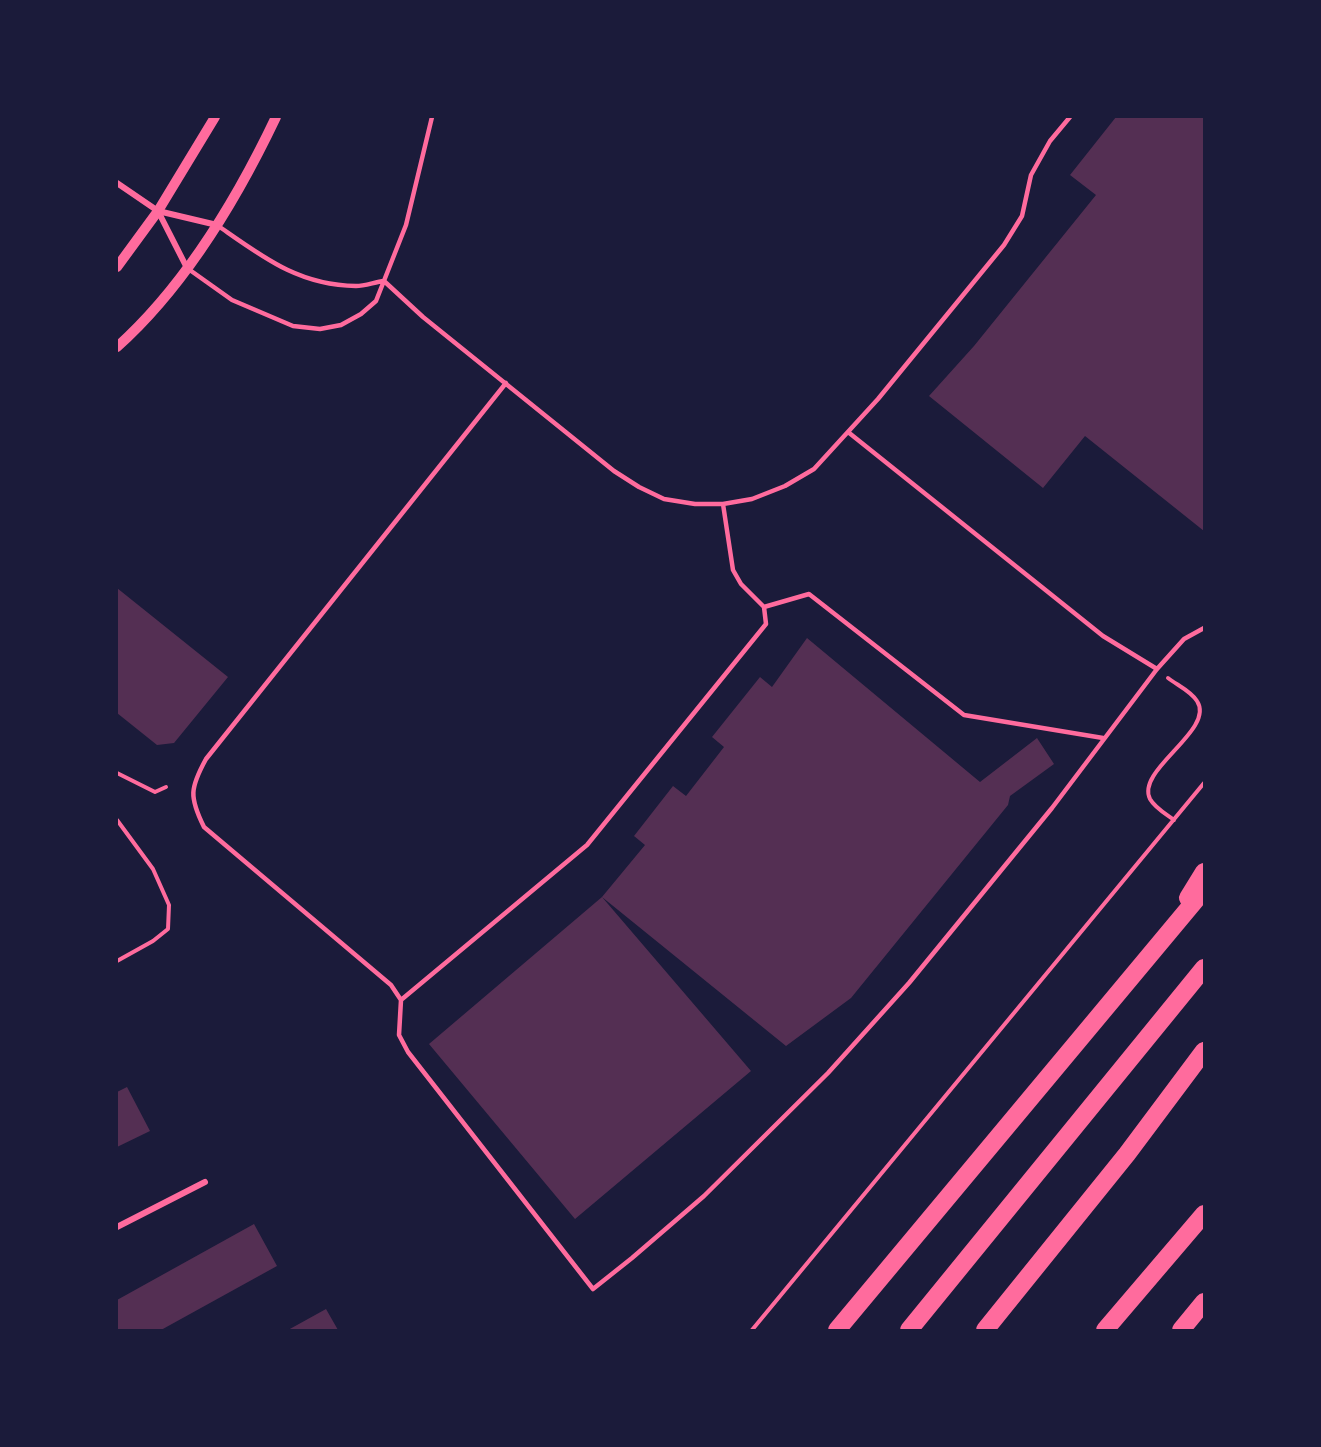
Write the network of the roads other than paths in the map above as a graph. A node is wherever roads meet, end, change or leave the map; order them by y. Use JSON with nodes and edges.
{"nodes":[{"id":1,"x":215,"y":117,"type":"edge"},
{"id":2,"x":276,"y":117,"type":"edge"},
{"id":3,"x":432,"y":117,"type":"edge"},
{"id":4,"x":1071,"y":117,"type":"edge"},
{"id":5,"x":117,"y":183,"type":"edge"},
{"id":6,"x":158,"y":211,"type":"junction"},
{"id":7,"x":217,"y":225,"type":"junction"},
{"id":8,"x":117,"y":267,"type":"edge"},
{"id":9,"x":187,"y":268,"type":"junction"},
{"id":10,"x":384,"y":280,"type":"junction"},
{"id":11,"x":117,"y":347,"type":"edge"},
{"id":12,"x":506,"y":383,"type":"junction"},
{"id":13,"x":848,"y":432,"type":"junction"},
{"id":14,"x":723,"y":504,"type":"junction"},
{"id":15,"x":764,"y":607,"type":"junction"},
{"id":16,"x":1204,"y":628,"type":"edge"},
{"id":17,"x":1156,"y":669,"type":"junction"},
{"id":18,"x":1103,"y":738,"type":"junction"},
{"id":19,"x":1204,"y":872,"type":"edge"},
{"id":20,"x":1204,"y":890,"type":"edge"},
{"id":21,"x":1160,"y":943,"type":"junction"},
{"id":22,"x":1204,"y":968,"type":"edge"},
{"id":23,"x":401,"y":1000,"type":"junction"},
{"id":24,"x":1204,"y":1051,"type":"edge"},
{"id":25,"x":205,"y":1182,"type":"dead end"},
{"id":26,"x":1204,"y":1214,"type":"edge"},
{"id":27,"x":117,"y":1227,"type":"edge"},
{"id":28,"x":1204,"y":1302,"type":"edge"},
{"id":29,"x":837,"y":1330,"type":"edge"},
{"id":30,"x":909,"y":1330,"type":"edge"},
{"id":31,"x":985,"y":1330,"type":"edge"},
{"id":32,"x":1105,"y":1330,"type":"edge"},
{"id":33,"x":1181,"y":1330,"type":"edge"}],
"edges":[{"from":1,"to":6,"type":"street"},
{"from":2,"to":7,"type":"street"},
{"from":3,"to":10,"type":"lane"},
{"from":4,"to":13,"type":"lane"},
{"from":5,"to":6,"type":"street"},
{"from":6,"to":7,"type":"street"},
{"from":6,"to":8,"type":"street"},
{"from":6,"to":9,"type":"street"},
{"from":7,"to":9,"type":"street"},
{"from":7,"to":10,"type":"lane"},
{"from":9,"to":10,"type":"lane"},
{"from":9,"to":11,"type":"street"},
{"from":10,"to":12,"type":"lane"},
{"from":12,"to":14,"type":"lane"},
{"from":12,"to":23,"type":"lane"},
{"from":13,"to":14,"type":"lane"},
{"from":13,"to":17,"type":"lane"},
{"from":14,"to":15,"type":"lane"},
{"from":15,"to":18,"type":"lane"},
{"from":15,"to":23,"type":"lane"},
{"from":16,"to":17,"type":"lane"},
{"from":17,"to":18,"type":"lane"},
{"from":18,"to":23,"type":"lane"},
{"from":19,"to":21,"type":"highway"},
{"from":20,"to":21,"type":"highway"},
{"from":21,"to":29,"type":"highway"},
{"from":22,"to":30,"type":"highway"},
{"from":24,"to":31,"type":"highway"},
{"from":25,"to":27,"type":"street"},
{"from":26,"to":32,"type":"highway"},
{"from":28,"to":33,"type":"highway"}]}
